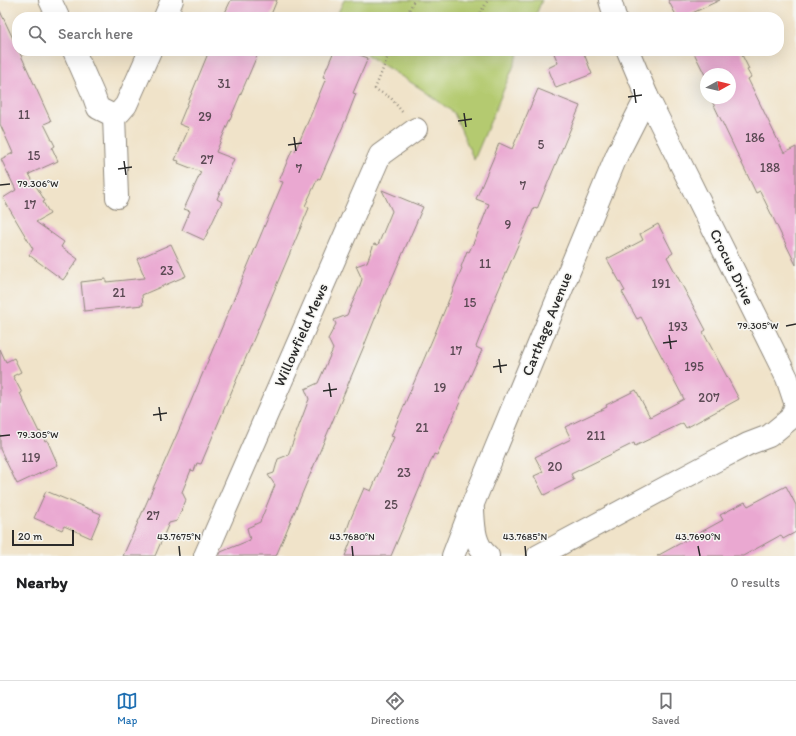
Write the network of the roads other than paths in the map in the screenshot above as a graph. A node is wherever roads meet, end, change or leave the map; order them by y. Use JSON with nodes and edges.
{"nodes":[{"id":1,"x":50,"y":0,"type":"edge"},
{"id":2,"x":172,"y":0,"type":"edge"},
{"id":3,"x":610,"y":0,"type":"edge"},
{"id":4,"x":56,"y":12,"type":"edge"},
{"id":5,"x":167,"y":12,"type":"edge"},
{"id":6,"x":614,"y":12,"type":"edge"},
{"id":7,"x":76,"y":56,"type":"edge"},
{"id":8,"x":148,"y":56,"type":"edge"},
{"id":9,"x":630,"y":56,"type":"edge"},
{"id":10,"x":647,"y":96,"type":"junction"},
{"id":11,"x":114,"y":116,"type":"junction"},
{"id":12,"x":416,"y":129,"type":"road end"},
{"id":13,"x":117,"y":197,"type":"dead end"},
{"id":14,"x":472,"y":506,"type":"junction"},
{"id":15,"x":204,"y":556,"type":"edge"},
{"id":16,"x":453,"y":556,"type":"edge"},
{"id":17,"x":488,"y":556,"type":"edge"},
{"id":18,"x":538,"y":556,"type":"edge"}],
"edges":[{"from":1,"to":4,"type":"street"},
{"from":2,"to":5,"type":"street"},
{"from":3,"to":6,"type":"street"},
{"from":7,"to":11,"type":"street"},
{"from":8,"to":11,"type":"street"},
{"from":9,"to":10,"type":"street","name":"Crocus Drive"},
{"from":10,"to":14,"type":"street","name":"Carthage Avenue"},
{"from":10,"to":18,"type":"street","name":"Crocus Drive"},
{"from":11,"to":13,"type":"street"},
{"from":12,"to":15,"type":"street","name":"Willowfield Mews"},
{"from":14,"to":16,"type":"street","name":"Carthage Avenue"},
{"from":14,"to":17,"type":"street"}]}
